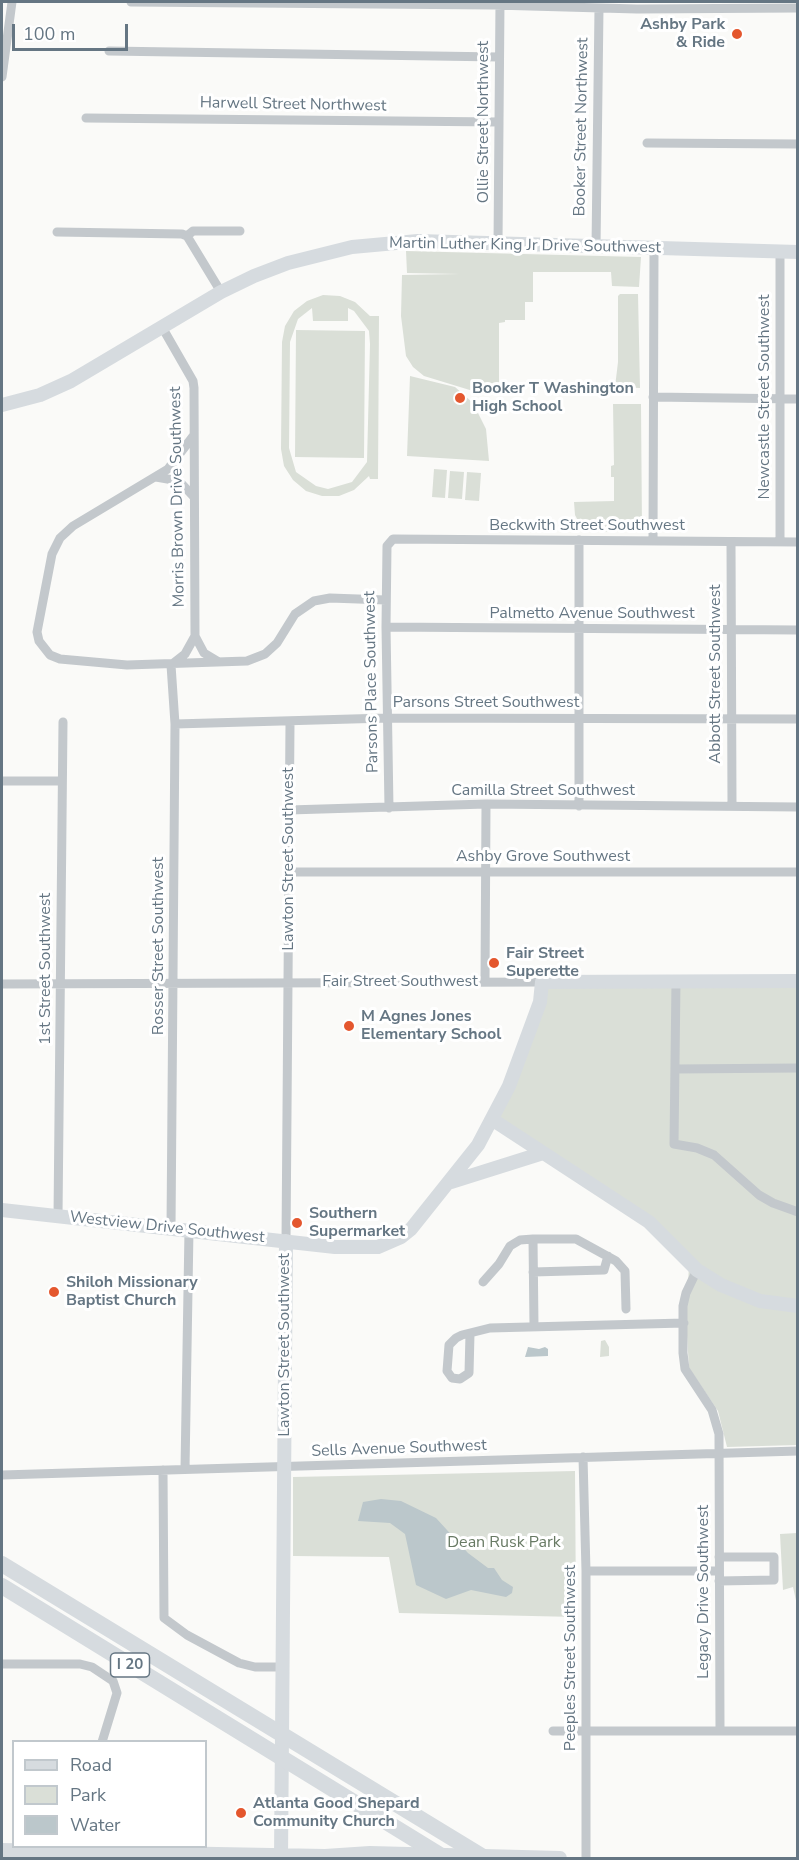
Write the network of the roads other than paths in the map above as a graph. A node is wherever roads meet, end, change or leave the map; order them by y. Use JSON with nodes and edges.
{"nodes":[{"id":1,"x":11,"y":2,"type":"edge"},
{"id":2,"x":131,"y":2,"type":"edge"},
{"id":3,"x":334,"y":2,"type":"edge"},
{"id":4,"x":500,"y":3,"type":"edge"},
{"id":5,"x":599,"y":8,"type":"junction"},
{"id":6,"x":798,"y":8,"type":"edge"},
{"id":7,"x":109,"y":51,"type":"dead end"},
{"id":8,"x":500,"y":57,"type":"junction"},
{"id":9,"x":2,"y":77,"type":"edge"},
{"id":10,"x":86,"y":118,"type":"dead end"},
{"id":11,"x":499,"y":123,"type":"junction"},
{"id":12,"x":647,"y":143,"type":"dead end"},
{"id":13,"x":798,"y":144,"type":"edge"},
{"id":14,"x":240,"y":231,"type":"dead end"},
{"id":15,"x":57,"y":232,"type":"dead end"},
{"id":16,"x":187,"y":236,"type":"junction"},
{"id":17,"x":498,"y":244,"type":"junction"},
{"id":18,"x":596,"y":247,"type":"junction"},
{"id":19,"x":654,"y":250,"type":"junction"},
{"id":20,"x":780,"y":251,"type":"junction"},
{"id":21,"x":798,"y":252,"type":"edge"},
{"id":22,"x":221,"y":292,"type":"junction"},
{"id":23,"x":162,"y":327,"type":"junction"},
{"id":24,"x":653,"y":397,"type":"junction"},
{"id":25,"x":780,"y":399,"type":"junction"},
{"id":26,"x":798,"y":399,"type":"edge"},
{"id":27,"x":2,"y":405,"type":"edge"},
{"id":28,"x":194,"y":435,"type":"junction"},
{"id":29,"x":156,"y":477,"type":"junction"},
{"id":30,"x":194,"y":497,"type":"junction"},
{"id":31,"x":579,"y":540,"type":"junction"},
{"id":32,"x":653,"y":541,"type":"junction"},
{"id":33,"x":731,"y":542,"type":"junction"},
{"id":34,"x":780,"y":542,"type":"junction"},
{"id":35,"x":798,"y":542,"type":"edge"},
{"id":36,"x":387,"y":554,"type":"joint"},
{"id":37,"x":386,"y":600,"type":"junction"},
{"id":38,"x":386,"y":627,"type":"junction"},
{"id":39,"x":579,"y":628,"type":"junction"},
{"id":40,"x":731,"y":629,"type":"junction"},
{"id":41,"x":798,"y":630,"type":"edge"},
{"id":42,"x":195,"y":636,"type":"junction"},
{"id":43,"x":221,"y":663,"type":"junction"},
{"id":44,"x":171,"y":665,"type":"junction"},
{"id":45,"x":579,"y":717,"type":"junction"},
{"id":46,"x":387,"y":718,"type":"junction"},
{"id":47,"x":731,"y":718,"type":"junction"},
{"id":48,"x":798,"y":719,"type":"edge"},
{"id":49,"x":63,"y":722,"type":"dead end"},
{"id":50,"x":290,"y":723,"type":"junction"},
{"id":51,"x":175,"y":724,"type":"junction"},
{"id":52,"x":2,"y":781,"type":"edge"},
{"id":53,"x":62,"y":781,"type":"junction"},
{"id":54,"x":486,"y":804,"type":"junction"},
{"id":55,"x":579,"y":806,"type":"junction"},
{"id":56,"x":732,"y":806,"type":"junction"},
{"id":57,"x":798,"y":807,"type":"edge"},
{"id":58,"x":389,"y":808,"type":"junction"},
{"id":59,"x":289,"y":810,"type":"junction"},
{"id":60,"x":289,"y":872,"type":"junction"},
{"id":61,"x":486,"y":872,"type":"junction"},
{"id":62,"x":798,"y":872,"type":"edge"},
{"id":63,"x":676,"y":981,"type":"junction"},
{"id":64,"x":798,"y":981,"type":"edge"},
{"id":65,"x":288,"y":982,"type":"junction"},
{"id":66,"x":486,"y":982,"type":"junction"},
{"id":67,"x":542,"y":982,"type":"junction"},
{"id":68,"x":173,"y":983,"type":"junction"},
{"id":69,"x":2,"y":984,"type":"edge"},
{"id":70,"x":61,"y":984,"type":"junction"},
{"id":71,"x":798,"y":1068,"type":"edge"},
{"id":72,"x":676,"y":1069,"type":"junction"},
{"id":73,"x":493,"y":1120,"type":"junction"},
{"id":74,"x":543,"y":1153,"type":"junction"},
{"id":75,"x":449,"y":1183,"type":"junction"},
{"id":76,"x":2,"y":1210,"type":"edge"},
{"id":77,"x":798,"y":1212,"type":"edge"},
{"id":78,"x":58,"y":1215,"type":"junction"},
{"id":79,"x":171,"y":1228,"type":"junction"},
{"id":80,"x":189,"y":1230,"type":"junction"},
{"id":81,"x":533,"y":1239,"type":"junction"},
{"id":82,"x":286,"y":1241,"type":"junction"},
{"id":83,"x":608,"y":1256,"type":"junction"},
{"id":84,"x":697,"y":1270,"type":"junction"},
{"id":85,"x":533,"y":1272,"type":"junction"},
{"id":86,"x":483,"y":1282,"type":"dead end"},
{"id":87,"x":798,"y":1306,"type":"edge"},
{"id":88,"x":626,"y":1309,"type":"dead end"},
{"id":89,"x":684,"y":1323,"type":"junction"},
{"id":90,"x":534,"y":1326,"type":"junction"},
{"id":91,"x":470,"y":1334,"type":"junction"},
{"id":92,"x":798,"y":1451,"type":"edge"},
{"id":93,"x":719,"y":1454,"type":"junction"},
{"id":94,"x":583,"y":1457,"type":"junction"},
{"id":95,"x":284,"y":1466,"type":"junction"},
{"id":96,"x":185,"y":1469,"type":"junction"},
{"id":97,"x":163,"y":1470,"type":"junction"},
{"id":98,"x":2,"y":1474,"type":"edge"},
{"id":99,"x":719,"y":1557,"type":"junction"},
{"id":100,"x":2,"y":1564,"type":"edge"},
{"id":101,"x":719,"y":1571,"type":"junction"},
{"id":102,"x":586,"y":1572,"type":"junction"},
{"id":103,"x":719,"y":1581,"type":"junction"},
{"id":104,"x":2,"y":1586,"type":"edge"},
{"id":105,"x":2,"y":1664,"type":"edge"},
{"id":106,"x":283,"y":1667,"type":"junction"},
{"id":107,"x":586,"y":1730,"type":"junction"},
{"id":108,"x":553,"y":1731,"type":"dead end"},
{"id":109,"x":720,"y":1731,"type":"junction"},
{"id":110,"x":798,"y":1731,"type":"edge"},
{"id":111,"x":103,"y":1740,"type":"edge"},
{"id":112,"x":2,"y":1850,"type":"edge"},
{"id":113,"x":73,"y":1852,"type":"edge"},
{"id":114,"x":405,"y":1856,"type":"edge"},
{"id":115,"x":281,"y":1857,"type":"edge"},
{"id":116,"x":329,"y":1857,"type":"edge"},
{"id":117,"x":445,"y":1858,"type":"edge"},
{"id":118,"x":485,"y":1858,"type":"edge"},
{"id":119,"x":560,"y":1858,"type":"edge"},
{"id":120,"x":586,"y":1858,"type":"edge"}],
"edges":[{"from":1,"to":9,"type":"street"},
{"from":2,"to":3,"type":"street"},
{"from":3,"to":4,"type":"street"},
{"from":4,"to":5,"type":"street"},
{"from":4,"to":8,"type":"street","name":"Ollie Street Northwest"},
{"from":5,"to":6,"type":"street"},
{"from":5,"to":18,"type":"street","name":"Booker Street Northwest"},
{"from":7,"to":8,"type":"street"},
{"from":8,"to":11,"type":"street","name":"Ollie Street Northwest"},
{"from":10,"to":11,"type":"street","name":"Harwell Street Northwest"},
{"from":11,"to":17,"type":"street","name":"Ollie Street Northwest"},
{"from":12,"to":13,"type":"street"},
{"from":14,"to":16,"type":"street"},
{"from":15,"to":16,"type":"street"},
{"from":16,"to":22,"type":"street"},
{"from":17,"to":18,"type":"street","name":"Martin Luther King Jr Drive Southwest"},
{"from":17,"to":22,"type":"street","name":"Martin Luther King Jr Drive Southwest"},
{"from":18,"to":19,"type":"street","name":"Martin Luther King Jr Drive Southwest"},
{"from":19,"to":20,"type":"street","name":"Martin Luther King Jr Drive Southwest"},
{"from":19,"to":24,"type":"street"},
{"from":20,"to":21,"type":"street","name":"Martin Luther King Jr Drive Southwest"},
{"from":20,"to":25,"type":"street","name":"Newcastle Street Southwest"},
{"from":22,"to":23,"type":"street","name":"Martin Luther King Jr Drive Southwest"},
{"from":23,"to":27,"type":"street","name":"Martin Luther King Jr Drive Southwest"},
{"from":23,"to":28,"type":"street","name":"Morris Brown Drive Southwest"},
{"from":24,"to":25,"type":"street"},
{"from":24,"to":32,"type":"street"},
{"from":25,"to":26,"type":"street"},
{"from":25,"to":34,"type":"street","name":"Newcastle Street Southwest"},
{"from":28,"to":29,"type":"street"},
{"from":28,"to":30,"type":"street","name":"Morris Brown Drive Southwest"},
{"from":29,"to":30,"type":"street"},
{"from":29,"to":44,"type":"street"},
{"from":30,"to":42,"type":"street","name":"Morris Brown Drive Southwest"},
{"from":31,"to":32,"type":"street","name":"Beckwith Street Southwest"},
{"from":31,"to":36,"type":"street","name":"Beckwith Street Southwest"},
{"from":31,"to":39,"type":"street"},
{"from":32,"to":33,"type":"street","name":"Beckwith Street Southwest"},
{"from":33,"to":34,"type":"street","name":"Beckwith Street Southwest"},
{"from":33,"to":40,"type":"street","name":"Abbott Street Southwest"},
{"from":34,"to":35,"type":"street","name":"Beckwith Street Southwest"},
{"from":36,"to":37,"type":"street","name":"Parsons Place Southwest"},
{"from":37,"to":38,"type":"street","name":"Parsons Place Southwest"},
{"from":37,"to":43,"type":"street"},
{"from":38,"to":39,"type":"street","name":"Palmetto Avenue Southwest"},
{"from":38,"to":46,"type":"street","name":"Parsons Place Southwest"},
{"from":39,"to":40,"type":"street","name":"Palmetto Avenue Southwest"},
{"from":39,"to":45,"type":"street"},
{"from":40,"to":41,"type":"street","name":"Palmetto Avenue Southwest"},
{"from":40,"to":47,"type":"street","name":"Abbott Street Southwest"},
{"from":42,"to":43,"type":"street"},
{"from":42,"to":44,"type":"street"},
{"from":43,"to":44,"type":"street"},
{"from":44,"to":51,"type":"street","name":"Rosser Street Southwest"},
{"from":45,"to":46,"type":"street","name":"Parsons Street Southwest"},
{"from":45,"to":47,"type":"street","name":"Parsons Street Southwest"},
{"from":45,"to":55,"type":"street"},
{"from":46,"to":50,"type":"street","name":"Parsons Street Southwest"},
{"from":46,"to":58,"type":"street","name":"Parsons Place Southwest"},
{"from":47,"to":48,"type":"street","name":"Parsons Street Southwest"},
{"from":47,"to":56,"type":"street","name":"Abbott Street Southwest"},
{"from":49,"to":53,"type":"street","name":"1st Street Southwest"},
{"from":50,"to":51,"type":"street","name":"Parsons Street Southwest"},
{"from":50,"to":59,"type":"street","name":"Lawton Street Southwest"},
{"from":51,"to":68,"type":"street","name":"Rosser Street Southwest"},
{"from":52,"to":53,"type":"street"},
{"from":53,"to":70,"type":"street","name":"1st Street Southwest"},
{"from":54,"to":55,"type":"street","name":"Camilla Street Southwest"},
{"from":54,"to":58,"type":"street","name":"Camilla Street Southwest"},
{"from":54,"to":61,"type":"street"},
{"from":55,"to":56,"type":"street","name":"Camilla Street Southwest"},
{"from":56,"to":57,"type":"street","name":"Camilla Street Southwest"},
{"from":58,"to":59,"type":"street","name":"Camilla Street Southwest"},
{"from":59,"to":60,"type":"street","name":"Lawton Street Southwest"},
{"from":60,"to":61,"type":"street","name":"Ashby Grove Southwest"},
{"from":60,"to":65,"type":"street","name":"Lawton Street Southwest"},
{"from":61,"to":62,"type":"street","name":"Ashby Grove Southwest"},
{"from":61,"to":66,"type":"street"},
{"from":63,"to":64,"type":"street","name":"Fair Street Southwest"},
{"from":63,"to":67,"type":"street","name":"Fair Street Southwest"},
{"from":63,"to":72,"type":"street"},
{"from":65,"to":66,"type":"street","name":"Fair Street Southwest"},
{"from":65,"to":68,"type":"street","name":"Fair Street Southwest"},
{"from":65,"to":82,"type":"street","name":"Lawton Street Southwest"},
{"from":66,"to":67,"type":"street","name":"Fair Street Southwest"},
{"from":67,"to":73,"type":"street","name":"Westview Drive Southwest"},
{"from":68,"to":70,"type":"street","name":"Fair Street Southwest"},
{"from":68,"to":79,"type":"street","name":"Rosser Street Southwest"},
{"from":69,"to":70,"type":"street","name":"Fair Street Southwest"},
{"from":70,"to":78,"type":"street","name":"1st Street Southwest"},
{"from":71,"to":72,"type":"street"},
{"from":72,"to":77,"type":"street"},
{"from":73,"to":74,"type":"street"},
{"from":73,"to":75,"type":"street","name":"Westview Drive Southwest"},
{"from":74,"to":75,"type":"street"},
{"from":74,"to":84,"type":"street"},
{"from":75,"to":82,"type":"street","name":"Westview Drive Southwest"},
{"from":76,"to":78,"type":"street","name":"Westview Drive Southwest"},
{"from":78,"to":79,"type":"street","name":"Westview Drive Southwest"},
{"from":79,"to":80,"type":"street","name":"Westview Drive Southwest"},
{"from":80,"to":82,"type":"street","name":"Westview Drive Southwest"},
{"from":80,"to":96,"type":"street"},
{"from":81,"to":83,"type":"street"},
{"from":81,"to":85,"type":"street"},
{"from":81,"to":86,"type":"street"},
{"from":82,"to":95,"type":"street","name":"Lawton Street Southwest"},
{"from":83,"to":85,"type":"street"},
{"from":83,"to":88,"type":"street"},
{"from":84,"to":87,"type":"street"},
{"from":84,"to":89,"type":"street"},
{"from":85,"to":90,"type":"street"},
{"from":89,"to":90,"type":"street"},
{"from":89,"to":93,"type":"street"},
{"from":90,"to":91,"type":"street"},
{"from":91,"to":91,"type":"street"},
{"from":92,"to":93,"type":"street","name":"Sells Avenue Southwest"},
{"from":93,"to":94,"type":"street","name":"Sells Avenue Southwest"},
{"from":93,"to":99,"type":"street","name":"Legacy Drive Southwest"},
{"from":94,"to":95,"type":"street","name":"Sells Avenue Southwest"},
{"from":94,"to":102,"type":"street","name":"Peeples Street Southwest"},
{"from":95,"to":96,"type":"street","name":"Sells Avenue Southwest"},
{"from":95,"to":106,"type":"street","name":"Lawton Street Southwest"},
{"from":96,"to":97,"type":"street","name":"Sells Avenue Southwest"},
{"from":97,"to":98,"type":"street","name":"Sells Avenue Southwest"},
{"from":97,"to":106,"type":"street"},
{"from":99,"to":101,"type":"street","name":"Legacy Drive Southwest"},
{"from":99,"to":103,"type":"street"},
{"from":100,"to":118,"type":"highway","number":"I 20"},
{"from":101,"to":102,"type":"street"},
{"from":101,"to":103,"type":"street","name":"Legacy Drive Southwest"},
{"from":102,"to":107,"type":"street","name":"Peeples Street Southwest"},
{"from":103,"to":109,"type":"street","name":"Legacy Drive Southwest"},
{"from":104,"to":117,"type":"highway","number":"I 20"},
{"from":105,"to":111,"type":"street"},
{"from":106,"to":115,"type":"street","name":"Lawton Street Southwest"},
{"from":107,"to":108,"type":"street"},
{"from":107,"to":109,"type":"street"},
{"from":107,"to":120,"type":"street","name":"Peeples Street Southwest"},
{"from":109,"to":110,"type":"street"},
{"from":112,"to":113,"type":"street"},
{"from":113,"to":115,"type":"street"},
{"from":114,"to":116,"type":"street"},
{"from":114,"to":119,"type":"street"},
{"from":115,"to":116,"type":"street"}]}
